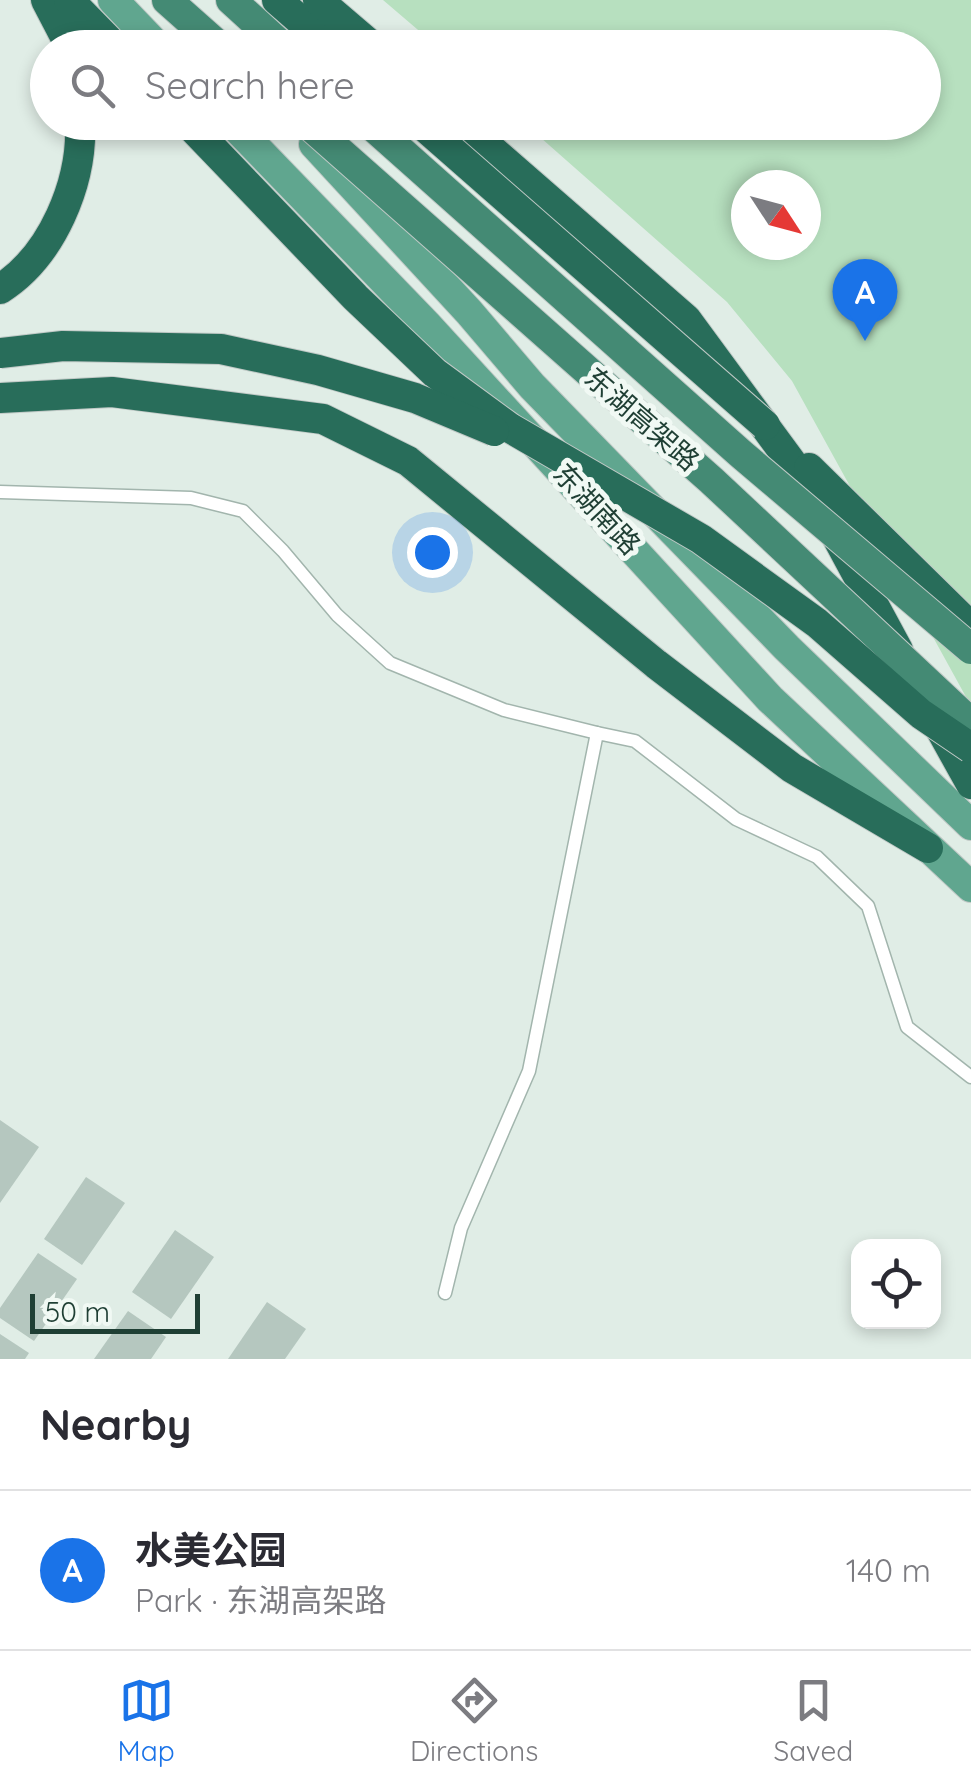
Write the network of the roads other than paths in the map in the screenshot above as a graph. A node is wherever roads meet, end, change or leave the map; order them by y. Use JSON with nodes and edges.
{"nodes":[{"id":1,"x":46,"y":0,"type":"edge"},
{"id":2,"x":112,"y":0,"type":"edge"},
{"id":3,"x":167,"y":0,"type":"edge"},
{"id":4,"x":182,"y":0,"type":"edge"},
{"id":5,"x":231,"y":0,"type":"edge"},
{"id":6,"x":277,"y":0,"type":"edge"},
{"id":7,"x":318,"y":0,"type":"edge"},
{"id":8,"x":77,"y":8,"type":"edge"},
{"id":9,"x":62,"y":30,"type":"edge"},
{"id":10,"x":98,"y":30,"type":"edge"},
{"id":11,"x":141,"y":30,"type":"edge"},
{"id":12,"x":202,"y":30,"type":"edge"},
{"id":13,"x":208,"y":30,"type":"edge"},
{"id":14,"x":264,"y":30,"type":"edge"},
{"id":15,"x":311,"y":30,"type":"edge"},
{"id":16,"x":353,"y":30,"type":"edge"},
{"id":17,"x":81,"y":140,"type":"edge"},
{"id":18,"x":205,"y":140,"type":"edge"},
{"id":19,"x":248,"y":140,"type":"edge"},
{"id":20,"x":311,"y":140,"type":"edge"},
{"id":21,"x":326,"y":140,"type":"edge"},
{"id":22,"x":388,"y":140,"type":"edge"},
{"id":23,"x":439,"y":140,"type":"edge"},
{"id":24,"x":481,"y":140,"type":"edge"},
{"id":25,"x":0,"y":290,"type":"edge"},
{"id":26,"x":0,"y":354,"type":"edge"},
{"id":27,"x":0,"y":398,"type":"edge"},
{"id":28,"x":585,"y":473,"type":"junction"},
{"id":29,"x":0,"y":492,"type":"edge"},
{"id":30,"x":971,"y":627,"type":"edge"},
{"id":31,"x":971,"y":649,"type":"edge"},
{"id":32,"x":971,"y":722,"type":"edge"},
{"id":33,"x":597,"y":733,"type":"junction"},
{"id":34,"x":971,"y":748,"type":"edge"},
{"id":35,"x":971,"y":784,"type":"edge"},
{"id":36,"x":971,"y":825,"type":"edge"},
{"id":37,"x":928,"y":848,"type":"junction"},
{"id":38,"x":971,"y":887,"type":"edge"},
{"id":39,"x":971,"y":1077,"type":"edge"},
{"id":40,"x":445,"y":1293,"type":"dead end"}],
"edges":[{"from":1,"to":9,"type":"highway"},
{"from":2,"to":11,"type":"main road"},
{"from":3,"to":12,"type":"highway"},
{"from":4,"to":13,"type":"main road"},
{"from":5,"to":14,"type":"highway"},
{"from":6,"to":15,"type":"highway"},
{"from":7,"to":16,"type":"highway"},
{"from":8,"to":10,"type":"highway"},
{"from":17,"to":25,"type":"highway"},
{"from":18,"to":28,"type":"highway","bridge":true},
{"from":19,"to":37,"type":"main road","name":"东湖南路"},
{"from":20,"to":36,"type":"main road","name":"东湖南路"},
{"from":21,"to":32,"type":"highway","name":"东湖高架路","bridge":true},
{"from":22,"to":31,"type":"highway","name":"东湖高架路","bridge":true},
{"from":23,"to":30,"type":"highway","bridge":true},
{"from":24,"to":35,"type":"highway"},
{"from":26,"to":28,"type":"highway","bridge":true},
{"from":27,"to":37,"type":"highway"},
{"from":28,"to":34,"type":"highway","bridge":true},
{"from":29,"to":33,"type":"lane"},
{"from":33,"to":39,"type":"lane"},
{"from":33,"to":40,"type":"lane"},
{"from":37,"to":38,"type":"main road","name":"东湖南路"}]}
